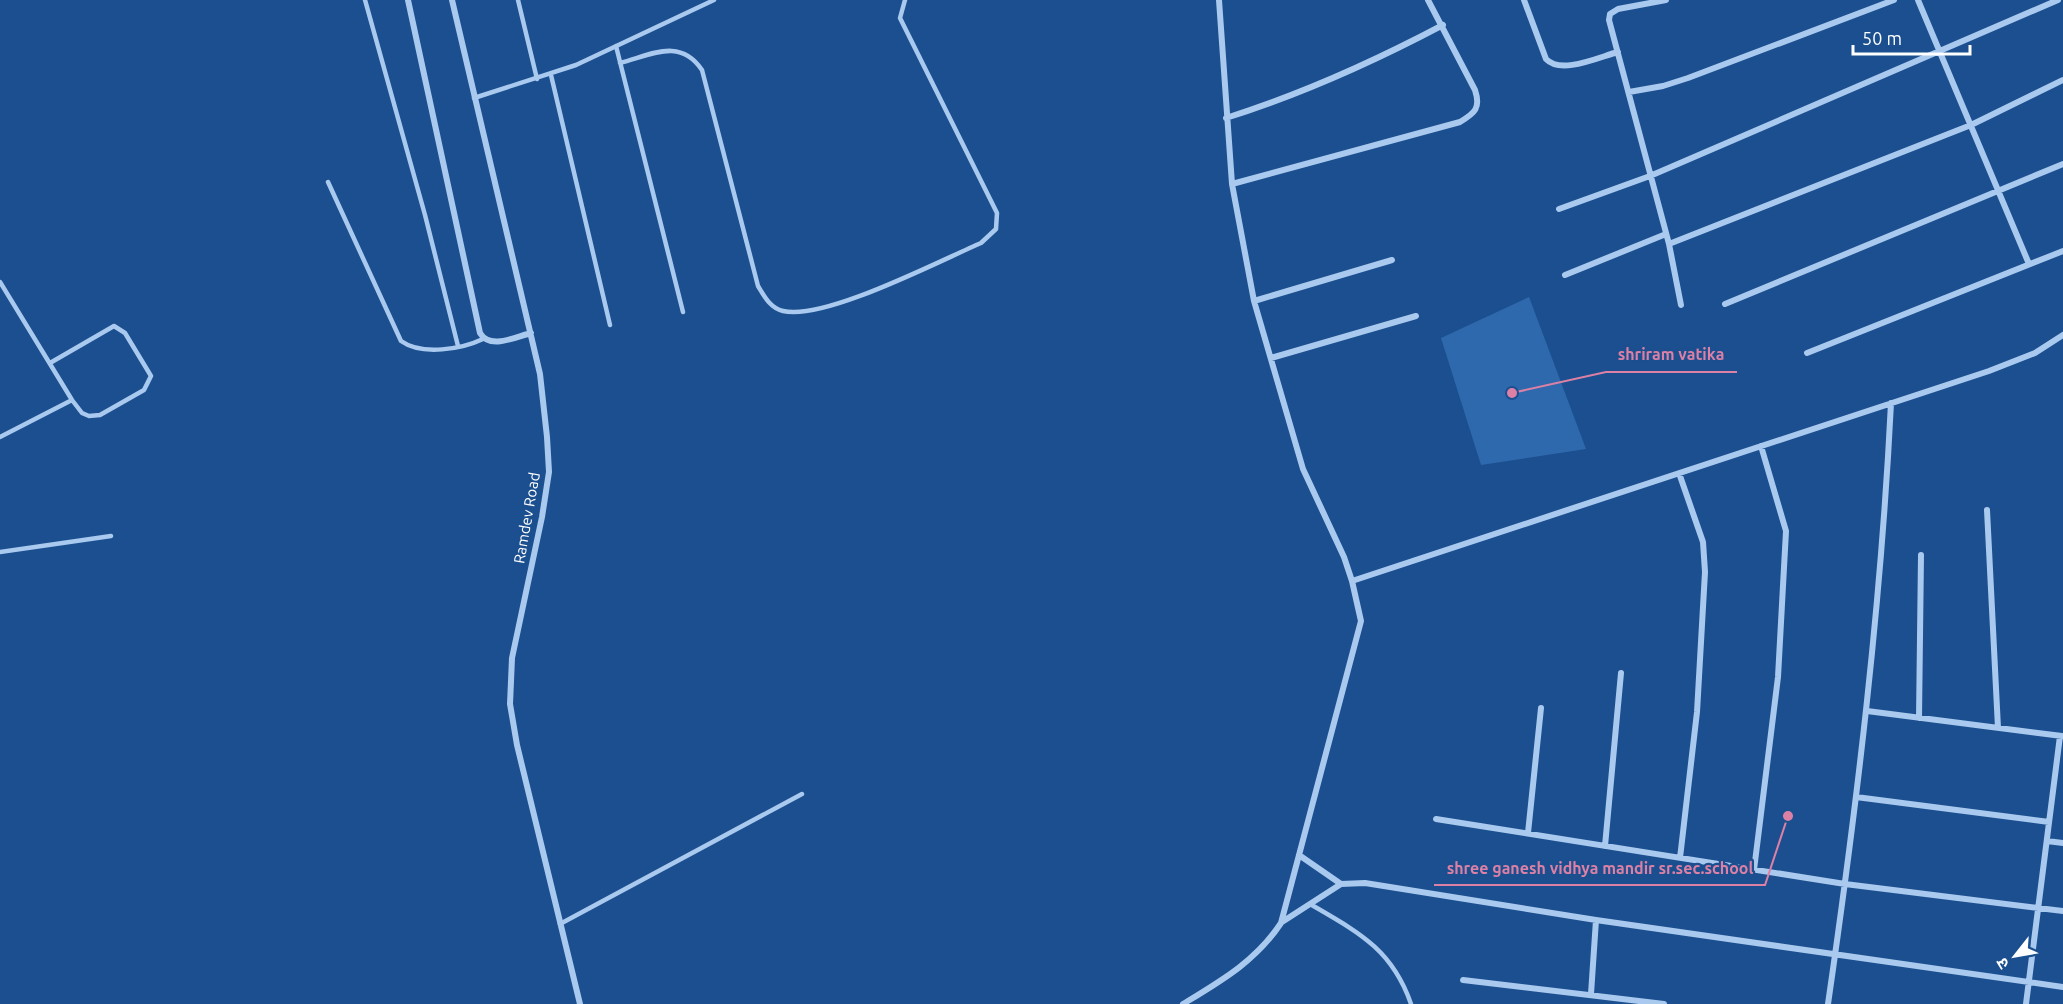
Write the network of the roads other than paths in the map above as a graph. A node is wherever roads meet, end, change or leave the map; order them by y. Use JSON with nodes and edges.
{"nodes":[{"id":1,"x":365,"y":0,"type":"edge"},
{"id":2,"x":408,"y":0,"type":"edge"},
{"id":3,"x":452,"y":0,"type":"edge"},
{"id":4,"x":518,"y":0,"type":"edge"},
{"id":5,"x":714,"y":0,"type":"edge"},
{"id":6,"x":905,"y":0,"type":"edge"},
{"id":7,"x":1219,"y":0,"type":"edge"},
{"id":8,"x":1428,"y":0,"type":"edge"},
{"id":9,"x":1524,"y":0,"type":"edge"},
{"id":10,"x":1666,"y":0,"type":"edge"},
{"id":11,"x":1894,"y":0,"type":"edge"},
{"id":12,"x":1918,"y":0,"type":"edge"},
{"id":13,"x":2058,"y":0,"type":"edge"},
{"id":14,"x":1443,"y":25,"type":"junction"},
{"id":15,"x":616,"y":46,"type":"junction"},
{"id":16,"x":1940,"y":50,"type":"junction"},
{"id":17,"x":1618,"y":52,"type":"junction"},
{"id":18,"x":620,"y":63,"type":"junction"},
{"id":19,"x":551,"y":75,"type":"junction"},
{"id":20,"x":537,"y":79,"type":"junction"},
{"id":21,"x":2063,"y":80,"type":"edge"},
{"id":22,"x":1629,"y":92,"type":"junction"},
{"id":23,"x":474,"y":98,"type":"junction"},
{"id":24,"x":1226,"y":118,"type":"junction"},
{"id":25,"x":1971,"y":125,"type":"junction"},
{"id":26,"x":2063,"y":164,"type":"edge"},
{"id":27,"x":1650,"y":176,"type":"junction"},
{"id":28,"x":328,"y":182,"type":"dead end"},
{"id":29,"x":1232,"y":184,"type":"junction"},
{"id":30,"x":1999,"y":192,"type":"junction"},
{"id":31,"x":1559,"y":209,"type":"dead end"},
{"id":32,"x":1666,"y":234,"type":"junction"},
{"id":33,"x":1669,"y":244,"type":"junction"},
{"id":34,"x":2063,"y":251,"type":"edge"},
{"id":35,"x":1392,"y":260,"type":"dead end"},
{"id":36,"x":2029,"y":264,"type":"junction"},
{"id":37,"x":1565,"y":275,"type":"dead end"},
{"id":38,"x":0,"y":282,"type":"edge"},
{"id":39,"x":1254,"y":301,"type":"junction"},
{"id":40,"x":1725,"y":304,"type":"dead end"},
{"id":41,"x":1681,"y":305,"type":"dead end"},
{"id":42,"x":682,"y":312,"type":"dead end"},
{"id":43,"x":1416,"y":316,"type":"dead end"},
{"id":44,"x":610,"y":325,"type":"dead end"},
{"id":45,"x":531,"y":333,"type":"junction"},
{"id":46,"x":2063,"y":335,"type":"edge"},
{"id":47,"x":483,"y":339,"type":"junction"},
{"id":48,"x":458,"y":346,"type":"junction"},
{"id":49,"x":1807,"y":353,"type":"dead end"},
{"id":50,"x":1271,"y":358,"type":"junction"},
{"id":51,"x":50,"y":363,"type":"junction"},
{"id":52,"x":72,"y":400,"type":"junction"},
{"id":53,"x":1891,"y":403,"type":"junction"},
{"id":54,"x":0,"y":437,"type":"edge"},
{"id":55,"x":1761,"y":446,"type":"junction"},
{"id":56,"x":1678,"y":473,"type":"junction"},
{"id":57,"x":1987,"y":510,"type":"dead end"},
{"id":58,"x":111,"y":536,"type":"dead end"},
{"id":59,"x":0,"y":552,"type":"edge"},
{"id":60,"x":1921,"y":555,"type":"dead end"},
{"id":61,"x":1352,"y":581,"type":"junction"},
{"id":62,"x":1622,"y":674,"type":"dead end"},
{"id":63,"x":1541,"y":708,"type":"dead end"},
{"id":64,"x":1867,"y":711,"type":"junction"},
{"id":65,"x":1919,"y":717,"type":"junction"},
{"id":66,"x":1998,"y":728,"type":"junction"},
{"id":67,"x":2061,"y":736,"type":"edge"},
{"id":68,"x":802,"y":794,"type":"dead end"},
{"id":69,"x":1856,"y":797,"type":"junction"},
{"id":70,"x":1437,"y":819,"type":"dead end"},
{"id":71,"x":2049,"y":822,"type":"junction"},
{"id":72,"x":1528,"y":833,"type":"junction"},
{"id":73,"x":2047,"y":841,"type":"junction"},
{"id":74,"x":2063,"y":843,"type":"edge"},
{"id":75,"x":1605,"y":846,"type":"junction"},
{"id":76,"x":1299,"y":855,"type":"junction"},
{"id":77,"x":1680,"y":858,"type":"junction"},
{"id":78,"x":1754,"y":870,"type":"junction"},
{"id":79,"x":1341,"y":884,"type":"junction"},
{"id":80,"x":1845,"y":885,"type":"junction"},
{"id":81,"x":1310,"y":904,"type":"junction"},
{"id":82,"x":2039,"y":908,"type":"junction"},
{"id":83,"x":2063,"y":911,"type":"edge"},
{"id":84,"x":1596,"y":920,"type":"junction"},
{"id":85,"x":1281,"y":923,"type":"junction"},
{"id":86,"x":560,"y":924,"type":"junction"},
{"id":87,"x":1835,"y":955,"type":"junction"},
{"id":88,"x":1464,"y":980,"type":"dead end"},
{"id":89,"x":2030,"y":981,"type":"junction"},
{"id":90,"x":2063,"y":987,"type":"edge"},
{"id":91,"x":1591,"y":994,"type":"junction"},
{"id":92,"x":580,"y":1004,"type":"edge"},
{"id":93,"x":1183,"y":1004,"type":"edge"},
{"id":94,"x":1411,"y":1004,"type":"edge"},
{"id":95,"x":1664,"y":1004,"type":"edge"},
{"id":96,"x":1828,"y":1004,"type":"edge"},
{"id":97,"x":2026,"y":1004,"type":"edge"}],
"edges":[{"from":1,"to":48,"type":"lane"},
{"from":2,"to":47,"type":"street"},
{"from":3,"to":23,"type":"street","name":"Ramdev Road"},
{"from":4,"to":20,"type":"lane"},
{"from":5,"to":15,"type":"lane"},
{"from":6,"to":18,"type":"lane"},
{"from":7,"to":24,"type":"street"},
{"from":8,"to":14,"type":"street"},
{"from":9,"to":17,"type":"street"},
{"from":10,"to":17,"type":"street"},
{"from":11,"to":22,"type":"street"},
{"from":12,"to":16,"type":"street"},
{"from":13,"to":16,"type":"street"},
{"from":14,"to":24,"type":"street"},
{"from":14,"to":29,"type":"street"},
{"from":15,"to":18,"type":"lane"},
{"from":15,"to":19,"type":"lane"},
{"from":16,"to":25,"type":"street"},
{"from":16,"to":27,"type":"street"},
{"from":17,"to":22,"type":"street"},
{"from":18,"to":42,"type":"lane"},
{"from":19,"to":20,"type":"lane"},
{"from":19,"to":44,"type":"lane"},
{"from":20,"to":23,"type":"lane"},
{"from":21,"to":25,"type":"street"},
{"from":22,"to":27,"type":"street"},
{"from":23,"to":45,"type":"street","name":"Ramdev Road"},
{"from":24,"to":29,"type":"street"},
{"from":25,"to":30,"type":"street"},
{"from":25,"to":33,"type":"street"},
{"from":26,"to":30,"type":"street"},
{"from":27,"to":31,"type":"street"},
{"from":27,"to":32,"type":"street"},
{"from":28,"to":48,"type":"lane"},
{"from":29,"to":39,"type":"street"},
{"from":30,"to":36,"type":"street"},
{"from":30,"to":40,"type":"street"},
{"from":32,"to":33,"type":"street"},
{"from":32,"to":37,"type":"street"},
{"from":33,"to":41,"type":"street"},
{"from":34,"to":36,"type":"street"},
{"from":35,"to":39,"type":"street"},
{"from":36,"to":49,"type":"street"},
{"from":38,"to":51,"type":"lane"},
{"from":39,"to":50,"type":"street"},
{"from":43,"to":50,"type":"street"},
{"from":45,"to":47,"type":"street"},
{"from":45,"to":86,"type":"street","name":"Ramdev Road"},
{"from":46,"to":53,"type":"street"},
{"from":47,"to":48,"type":"lane"},
{"from":50,"to":61,"type":"street"},
{"from":51,"to":52,"type":"lane"},
{"from":51,"to":52,"type":"lane"},
{"from":52,"to":54,"type":"lane"},
{"from":53,"to":55,"type":"street"},
{"from":53,"to":64,"type":"street"},
{"from":55,"to":56,"type":"street"},
{"from":55,"to":78,"type":"street"},
{"from":56,"to":61,"type":"street"},
{"from":56,"to":77,"type":"street"},
{"from":57,"to":66,"type":"street"},
{"from":58,"to":59,"type":"lane"},
{"from":60,"to":65,"type":"street"},
{"from":61,"to":76,"type":"street"},
{"from":62,"to":75,"type":"street"},
{"from":63,"to":72,"type":"street"},
{"from":64,"to":65,"type":"street"},
{"from":64,"to":69,"type":"street"},
{"from":65,"to":66,"type":"street"},
{"from":66,"to":67,"type":"street"},
{"from":67,"to":71,"type":"street"},
{"from":68,"to":86,"type":"lane"},
{"from":69,"to":71,"type":"street"},
{"from":69,"to":80,"type":"street"},
{"from":70,"to":72,"type":"street"},
{"from":71,"to":73,"type":"street"},
{"from":72,"to":75,"type":"street"},
{"from":73,"to":74,"type":"street"},
{"from":73,"to":82,"type":"street"},
{"from":75,"to":77,"type":"street"},
{"from":76,"to":79,"type":"street"},
{"from":76,"to":85,"type":"street"},
{"from":77,"to":78,"type":"street"},
{"from":78,"to":80,"type":"street"},
{"from":79,"to":81,"type":"street"},
{"from":79,"to":84,"type":"street"},
{"from":80,"to":82,"type":"street"},
{"from":80,"to":87,"type":"street"},
{"from":81,"to":85,"type":"street"},
{"from":81,"to":94,"type":"lane"},
{"from":82,"to":83,"type":"street"},
{"from":82,"to":89,"type":"street"},
{"from":84,"to":87,"type":"street"},
{"from":84,"to":91,"type":"street"},
{"from":85,"to":93,"type":"street"},
{"from":86,"to":92,"type":"street","name":"Ramdev Road"},
{"from":87,"to":89,"type":"street"},
{"from":87,"to":96,"type":"street"},
{"from":88,"to":91,"type":"street"},
{"from":89,"to":90,"type":"street"},
{"from":89,"to":97,"type":"street"},
{"from":91,"to":95,"type":"street"}]}
